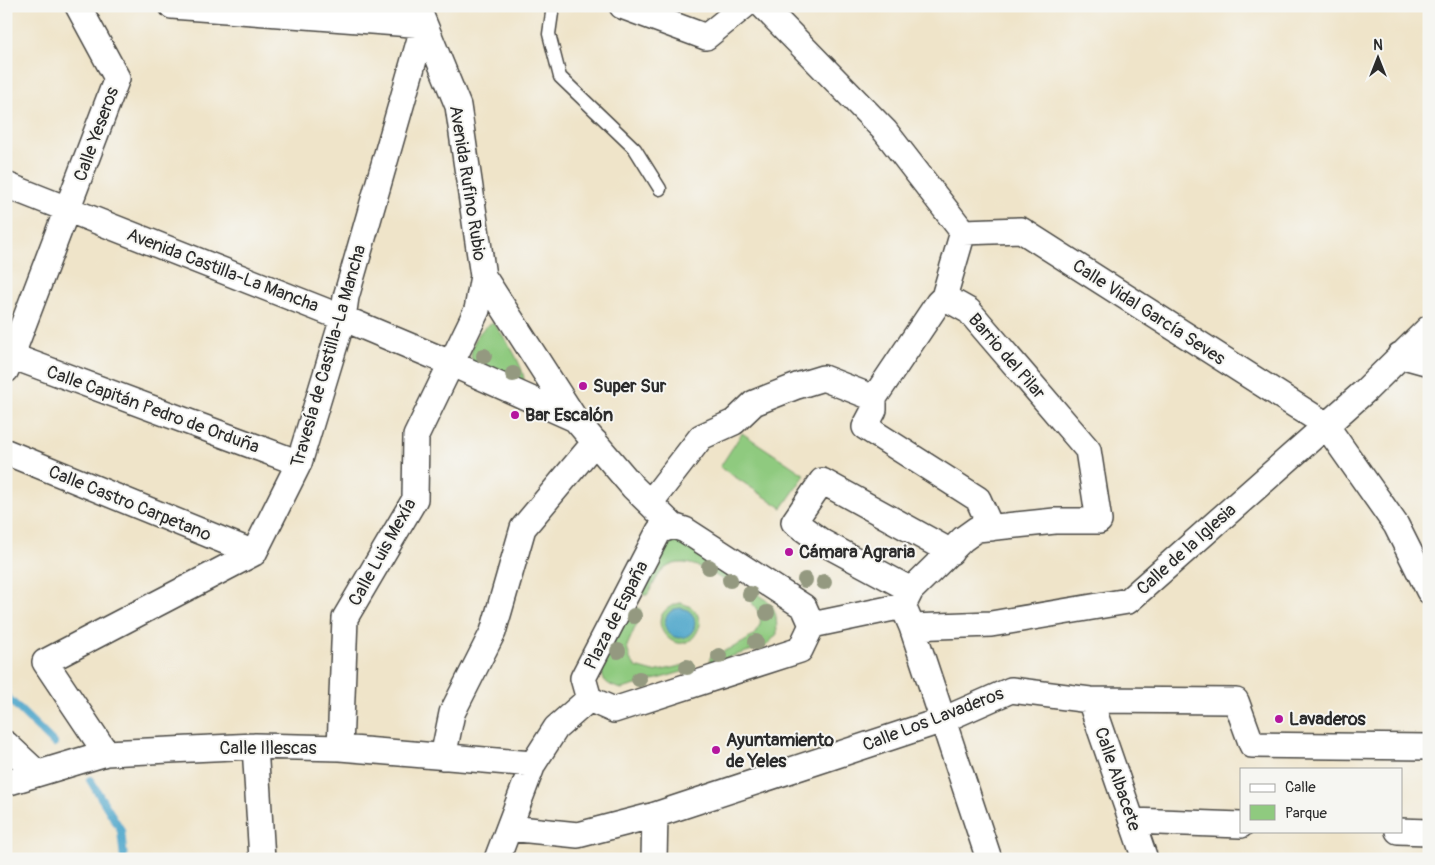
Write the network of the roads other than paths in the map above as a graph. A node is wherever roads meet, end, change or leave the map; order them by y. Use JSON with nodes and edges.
{"nodes":[{"id":1,"x":78,"y":6,"type":"edge"},
{"id":2,"x":172,"y":6,"type":"edge"},
{"id":3,"x":553,"y":6,"type":"edge"},
{"id":4,"x":622,"y":6,"type":"edge"},
{"id":5,"x":744,"y":6,"type":"edge"},
{"id":6,"x":763,"y":6,"type":"edge"},
{"id":7,"x":421,"y":15,"type":"edge"},
{"id":8,"x":6,"y":185,"type":"edge"},
{"id":9,"x":660,"y":189,"type":"dead end"},
{"id":10,"x":68,"y":210,"type":"junction"},
{"id":11,"x":963,"y":232,"type":"junction"},
{"id":12,"x":484,"y":276,"type":"junction"},
{"id":13,"x":944,"y":297,"type":"junction"},
{"id":14,"x":343,"y":318,"type":"junction"},
{"id":15,"x":1429,"y":328,"type":"edge"},
{"id":16,"x":1400,"y":355,"type":"junction"},
{"id":17,"x":8,"y":360,"type":"edge"},
{"id":18,"x":450,"y":363,"type":"junction"},
{"id":19,"x":1429,"y":363,"type":"edge"},
{"id":20,"x":874,"y":398,"type":"junction"},
{"id":21,"x":575,"y":419,"type":"junction"},
{"id":22,"x":1325,"y":424,"type":"junction"},
{"id":23,"x":595,"y":442,"type":"junction"},
{"id":24,"x":6,"y":452,"type":"edge"},
{"id":25,"x":299,"y":463,"type":"junction"},
{"id":26,"x":650,"y":503,"type":"junction"},
{"id":27,"x":673,"y":526,"type":"junction"},
{"id":28,"x":991,"y":528,"type":"junction"},
{"id":29,"x":951,"y":552,"type":"junction"},
{"id":30,"x":254,"y":553,"type":"junction"},
{"id":31,"x":1429,"y":591,"type":"edge"},
{"id":32,"x":908,"y":608,"type":"junction"},
{"id":33,"x":812,"y":625,"type":"junction"},
{"id":34,"x":589,"y":699,"type":"junction"},
{"id":35,"x":1090,"y":700,"type":"junction"},
{"id":36,"x":942,"y":720,"type":"junction"},
{"id":37,"x":6,"y":744,"type":"edge"},
{"id":38,"x":255,"y":746,"type":"junction"},
{"id":39,"x":1429,"y":747,"type":"edge"},
{"id":40,"x":340,"y":748,"type":"junction"},
{"id":41,"x":101,"y":755,"type":"junction"},
{"id":42,"x":443,"y":757,"type":"junction"},
{"id":43,"x":533,"y":764,"type":"junction"},
{"id":44,"x":43,"y":771,"type":"junction"},
{"id":45,"x":6,"y":783,"type":"edge"},
{"id":46,"x":655,"y":815,"type":"junction"},
{"id":47,"x":1132,"y":821,"type":"junction"},
{"id":48,"x":1240,"y":825,"type":"edge"},
{"id":49,"x":509,"y":828,"type":"junction"},
{"id":50,"x":1402,"y":831,"type":"edge"},
{"id":51,"x":1429,"y":832,"type":"edge"},
{"id":52,"x":262,"y":859,"type":"edge"},
{"id":53,"x":497,"y":859,"type":"edge"},
{"id":54,"x":654,"y":859,"type":"edge"},
{"id":55,"x":989,"y":859,"type":"edge"},
{"id":56,"x":1145,"y":859,"type":"edge"}],
"edges":[{"from":1,"to":10,"type":"street","name":"Calle Yeseros"},
{"from":2,"to":7,"type":"street"},
{"from":3,"to":9,"type":"lane"},
{"from":4,"to":5,"type":"street"},
{"from":6,"to":11,"type":"street"},
{"from":7,"to":12,"type":"street","name":"Avenida Rufino Rubio"},
{"from":7,"to":14,"type":"street","name":"Travesía de Castilla-La Mancha"},
{"from":8,"to":10,"type":"street","name":"Avenida Castilla-La Mancha"},
{"from":10,"to":14,"type":"street","name":"Avenida Castilla-La Mancha"},
{"from":10,"to":17,"type":"street","name":"Calle Yeseros"},
{"from":11,"to":13,"type":"street"},
{"from":11,"to":22,"type":"street","name":"Calle Vidal García Seves"},
{"from":12,"to":18,"type":"street","name":"Avenida Rufino Rubio"},
{"from":12,"to":21,"type":"street","name":"Avenida Rufino Rubio"},
{"from":13,"to":20,"type":"street"},
{"from":13,"to":28,"type":"street","name":"Barrio del Pilar"},
{"from":14,"to":18,"type":"street","name":"Avenida Castilla-La Mancha"},
{"from":14,"to":25,"type":"street","name":"Travesía de Castilla-La Mancha"},
{"from":15,"to":16,"type":"street","name":"Calle de la Iglesia"},
{"from":16,"to":19,"type":"street"},
{"from":16,"to":22,"type":"street","name":"Calle de la Iglesia"},
{"from":17,"to":25,"type":"street","name":"Calle Capitán Pedro de Orduña"},
{"from":18,"to":21,"type":"street","name":"Avenida Castilla-La Mancha"},
{"from":18,"to":40,"type":"street","name":"Calle Luis Mexía"},
{"from":20,"to":26,"type":"street"},
{"from":20,"to":28,"type":"street"},
{"from":21,"to":23,"type":"street","name":"Avenida Rufino Rubio"},
{"from":22,"to":31,"type":"street"},
{"from":22,"to":32,"type":"street","name":"Calle de la Iglesia"},
{"from":23,"to":26,"type":"street","name":"Avenida Rufino Rubio"},
{"from":23,"to":42,"type":"street"},
{"from":24,"to":30,"type":"street","name":"Calle Castro Carpetano"},
{"from":25,"to":30,"type":"street","name":"Travesía de Castilla-La Mancha"},
{"from":26,"to":27,"type":"street","name":"Avenida Rufino Rubio"},
{"from":27,"to":33,"type":"street"},
{"from":27,"to":34,"type":"street","name":"Plaza de España"},
{"from":28,"to":29,"type":"street","name":"Barrio del Pilar"},
{"from":29,"to":32,"type":"street","name":"Barrio del Pilar"},
{"from":29,"to":32,"type":"street"},
{"from":30,"to":41,"type":"street"},
{"from":32,"to":33,"type":"street"},
{"from":32,"to":36,"type":"street"},
{"from":33,"to":34,"type":"street"},
{"from":34,"to":43,"type":"street"},
{"from":35,"to":36,"type":"street","name":"Calle Los Lavaderos"},
{"from":35,"to":39,"type":"street","name":"Calle Los Lavaderos"},
{"from":35,"to":47,"type":"street","name":"Calle Albacete"},
{"from":36,"to":46,"type":"street","name":"Calle Los Lavaderos"},
{"from":36,"to":55,"type":"street"},
{"from":37,"to":44,"type":"street"},
{"from":38,"to":40,"type":"street","name":"Calle Illescas"},
{"from":38,"to":41,"type":"street","name":"Calle Illescas"},
{"from":38,"to":52,"type":"street"},
{"from":40,"to":42,"type":"street","name":"Calle Illescas"},
{"from":41,"to":44,"type":"street","name":"Calle Illescas"},
{"from":42,"to":43,"type":"street","name":"Calle Illescas"},
{"from":43,"to":49,"type":"street"},
{"from":44,"to":45,"type":"street","name":"Calle Illescas"},
{"from":46,"to":49,"type":"street","name":"Calle Los Lavaderos"},
{"from":46,"to":54,"type":"street"},
{"from":47,"to":48,"type":"street"},
{"from":47,"to":56,"type":"street","name":"Calle Albacete"},
{"from":49,"to":53,"type":"street"},
{"from":50,"to":51,"type":"street"}]}
